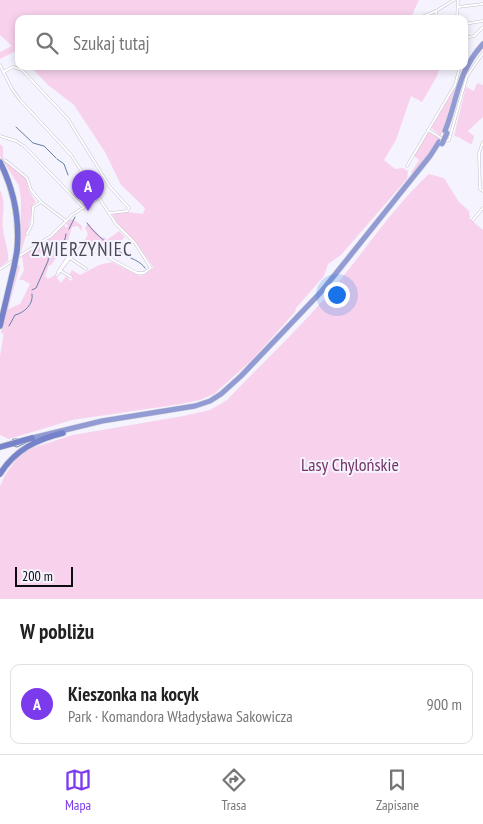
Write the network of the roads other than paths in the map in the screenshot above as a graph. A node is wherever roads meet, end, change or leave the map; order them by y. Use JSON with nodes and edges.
{"nodes":[{"id":1,"x":454,"y":0,"type":"edge"},
{"id":2,"x":458,"y":0,"type":"edge"},
{"id":3,"x":483,"y":4,"type":"edge"},
{"id":4,"x":458,"y":7,"type":"junction"},
{"id":5,"x":436,"y":11,"type":"junction"},
{"id":6,"x":426,"y":15,"type":"edge"},
{"id":7,"x":436,"y":15,"type":"edge"},
{"id":8,"x":457,"y":15,"type":"edge"},
{"id":9,"x":483,"y":21,"type":"edge"},
{"id":10,"x":468,"y":23,"type":"edge"},
{"id":11,"x":483,"y":27,"type":"edge"},
{"id":12,"x":468,"y":38,"type":"edge"},
{"id":13,"x":483,"y":44,"type":"edge"},
{"id":14,"x":483,"y":48,"type":"edge"},
{"id":15,"x":483,"y":53,"type":"edge"},
{"id":16,"x":468,"y":63,"type":"edge"},
{"id":17,"x":0,"y":65,"type":"edge"},
{"id":18,"x":15,"y":67,"type":"edge"},
{"id":19,"x":22,"y":70,"type":"edge"},
{"id":20,"x":460,"y":70,"type":"edge"},
{"id":21,"x":464,"y":70,"type":"edge"},
{"id":22,"x":3,"y":72,"type":"junction"},
{"id":23,"x":428,"y":130,"type":"junction"},
{"id":24,"x":446,"y":132,"type":"junction"},
{"id":25,"x":0,"y":136,"type":"edge"},
{"id":26,"x":483,"y":142,"type":"edge"},
{"id":27,"x":3,"y":161,"type":"edge"},
{"id":28,"x":407,"y":166,"type":"dead end"},
{"id":29,"x":0,"y":169,"type":"edge"},
{"id":30,"x":483,"y":190,"type":"edge"},
{"id":31,"x":98,"y":198,"type":"junction"},
{"id":32,"x":41,"y":202,"type":"junction"},
{"id":33,"x":84,"y":208,"type":"junction"},
{"id":34,"x":483,"y":208,"type":"edge"},
{"id":35,"x":110,"y":213,"type":"junction"},
{"id":36,"x":473,"y":220,"type":"dead end"},
{"id":37,"x":66,"y":221,"type":"junction"},
{"id":38,"x":27,"y":234,"type":"dead end"},
{"id":39,"x":81,"y":243,"type":"junction"},
{"id":40,"x":15,"y":252,"type":"junction"},
{"id":41,"x":70,"y":258,"type":"junction"},
{"id":42,"x":12,"y":268,"type":"junction"},
{"id":43,"x":0,"y":269,"type":"edge"},
{"id":44,"x":86,"y":269,"type":"dead end"},
{"id":45,"x":61,"y":271,"type":"junction"},
{"id":46,"x":71,"y":277,"type":"dead end"},
{"id":47,"x":0,"y":312,"type":"edge"},
{"id":48,"x":0,"y":326,"type":"edge"},
{"id":49,"x":229,"y":390,"type":"junction"},
{"id":50,"x":63,"y":432,"type":"joint"},
{"id":51,"x":32,"y":438,"type":"joint"},
{"id":52,"x":0,"y":447,"type":"edge"},
{"id":53,"x":0,"y":474,"type":"edge"}],
"edges":[{"from":1,"to":5,"type":"street"},
{"from":2,"to":4,"type":"street"},
{"from":3,"to":4,"type":"street"},
{"from":4,"to":8,"type":"street"},
{"from":5,"to":6,"type":"street"},
{"from":5,"to":7,"type":"street"},
{"from":9,"to":10,"type":"street"},
{"from":11,"to":12,"type":"street"},
{"from":13,"to":16,"type":"highway"},
{"from":14,"to":24,"type":"highway"},
{"from":15,"to":23,"type":"street"},
{"from":17,"to":22,"type":"street"},
{"from":18,"to":22,"type":"street"},
{"from":19,"to":35,"type":"street"},
{"from":20,"to":23,"type":"street"},
{"from":21,"to":24,"type":"highway"},
{"from":22,"to":31,"type":"street"},
{"from":23,"to":28,"type":"street"},
{"from":24,"to":49,"type":"highway"},
{"from":25,"to":33,"type":"street"},
{"from":26,"to":30,"type":"street"},
{"from":27,"to":32,"type":"street"},
{"from":27,"to":40,"type":"highway"},
{"from":29,"to":40,"type":"highway"},
{"from":31,"to":33,"type":"street"},
{"from":31,"to":35,"type":"street"},
{"from":32,"to":37,"type":"street"},
{"from":32,"to":38,"type":"street"},
{"from":33,"to":37,"type":"street"},
{"from":34,"to":36,"type":"street"},
{"from":35,"to":39,"type":"street"},
{"from":37,"to":43,"type":"street"},
{"from":39,"to":41,"type":"street"},
{"from":39,"to":45,"type":"street"},
{"from":40,"to":42,"type":"highway","bridge":true},
{"from":41,"to":44,"type":"street"},
{"from":41,"to":45,"type":"street"},
{"from":42,"to":47,"type":"highway"},
{"from":42,"to":48,"type":"highway"},
{"from":45,"to":46,"type":"street"},
{"from":49,"to":50,"type":"highway"},
{"from":49,"to":51,"type":"highway"},
{"from":50,"to":53,"type":"highway"},
{"from":51,"to":52,"type":"highway"}]}
